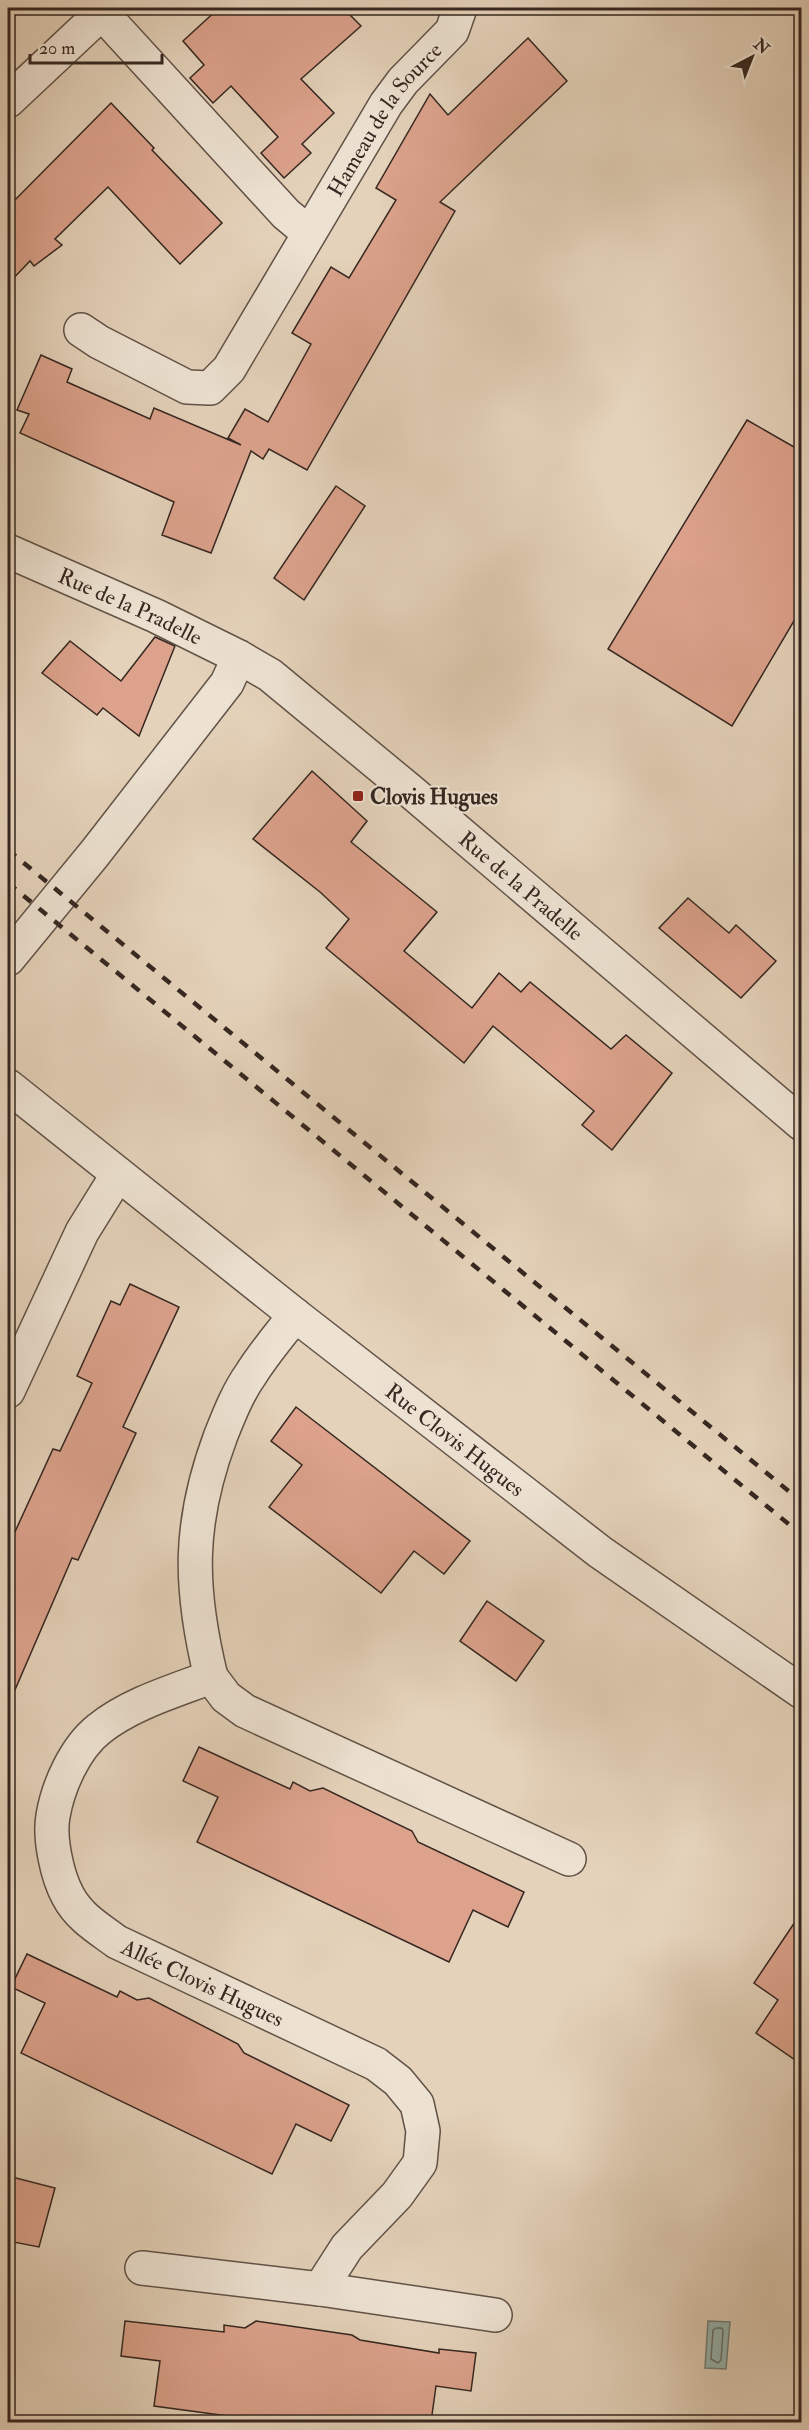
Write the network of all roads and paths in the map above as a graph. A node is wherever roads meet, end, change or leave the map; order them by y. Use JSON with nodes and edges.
{"nodes":[{"id":1,"x":460,"y":8,"type":"edge"},
{"id":2,"x":104,"y":10,"type":"edge"},
{"id":3,"x":8,"y":101,"type":"edge"},
{"id":4,"x":309,"y":232,"type":"junction"},
{"id":5,"x":81,"y":330,"type":"dead end"},
{"id":6,"x":8,"y":551,"type":"edge"},
{"id":7,"x":239,"y":657,"type":"junction"},
{"id":8,"x":8,"y":959,"type":"edge"},
{"id":9,"x":8,"y":1086,"type":"edge"},
{"id":10,"x":801,"y":1124,"type":"edge"},
{"id":11,"x":118,"y":1174,"type":"junction"},
{"id":12,"x":295,"y":1315,"type":"junction"},
{"id":13,"x":8,"y":1391,"type":"edge"},
{"id":14,"x":211,"y":1677,"type":"junction"},
{"id":15,"x":801,"y":1692,"type":"edge"},
{"id":16,"x":569,"y":1859,"type":"dead end"},
{"id":17,"x":142,"y":2268,"type":"dead end"},
{"id":18,"x":320,"y":2289,"type":"junction"},
{"id":19,"x":495,"y":2315,"type":"dead end"}],
"edges":[{"from":1,"to":4,"type":"street","name":"Hameau de la Source"},
{"from":2,"to":3,"type":"street"},
{"from":2,"to":4,"type":"street"},
{"from":4,"to":5,"type":"street","name":"Hameau de la Source"},
{"from":6,"to":7,"type":"street","name":"Rue de la Pradelle"},
{"from":7,"to":8,"type":"street"},
{"from":7,"to":10,"type":"street","name":"Rue de la Pradelle"},
{"from":9,"to":11,"type":"street","name":"Rue Clovis Hugues"},
{"from":11,"to":12,"type":"street","name":"Rue Clovis Hugues"},
{"from":11,"to":13,"type":"street"},
{"from":12,"to":14,"type":"street"},
{"from":12,"to":15,"type":"street","name":"Rue Clovis Hugues"},
{"from":14,"to":16,"type":"street"},
{"from":14,"to":18,"type":"street","name":"Allée Clovis Hugues"},
{"from":17,"to":18,"type":"street"},
{"from":18,"to":19,"type":"street"}]}
